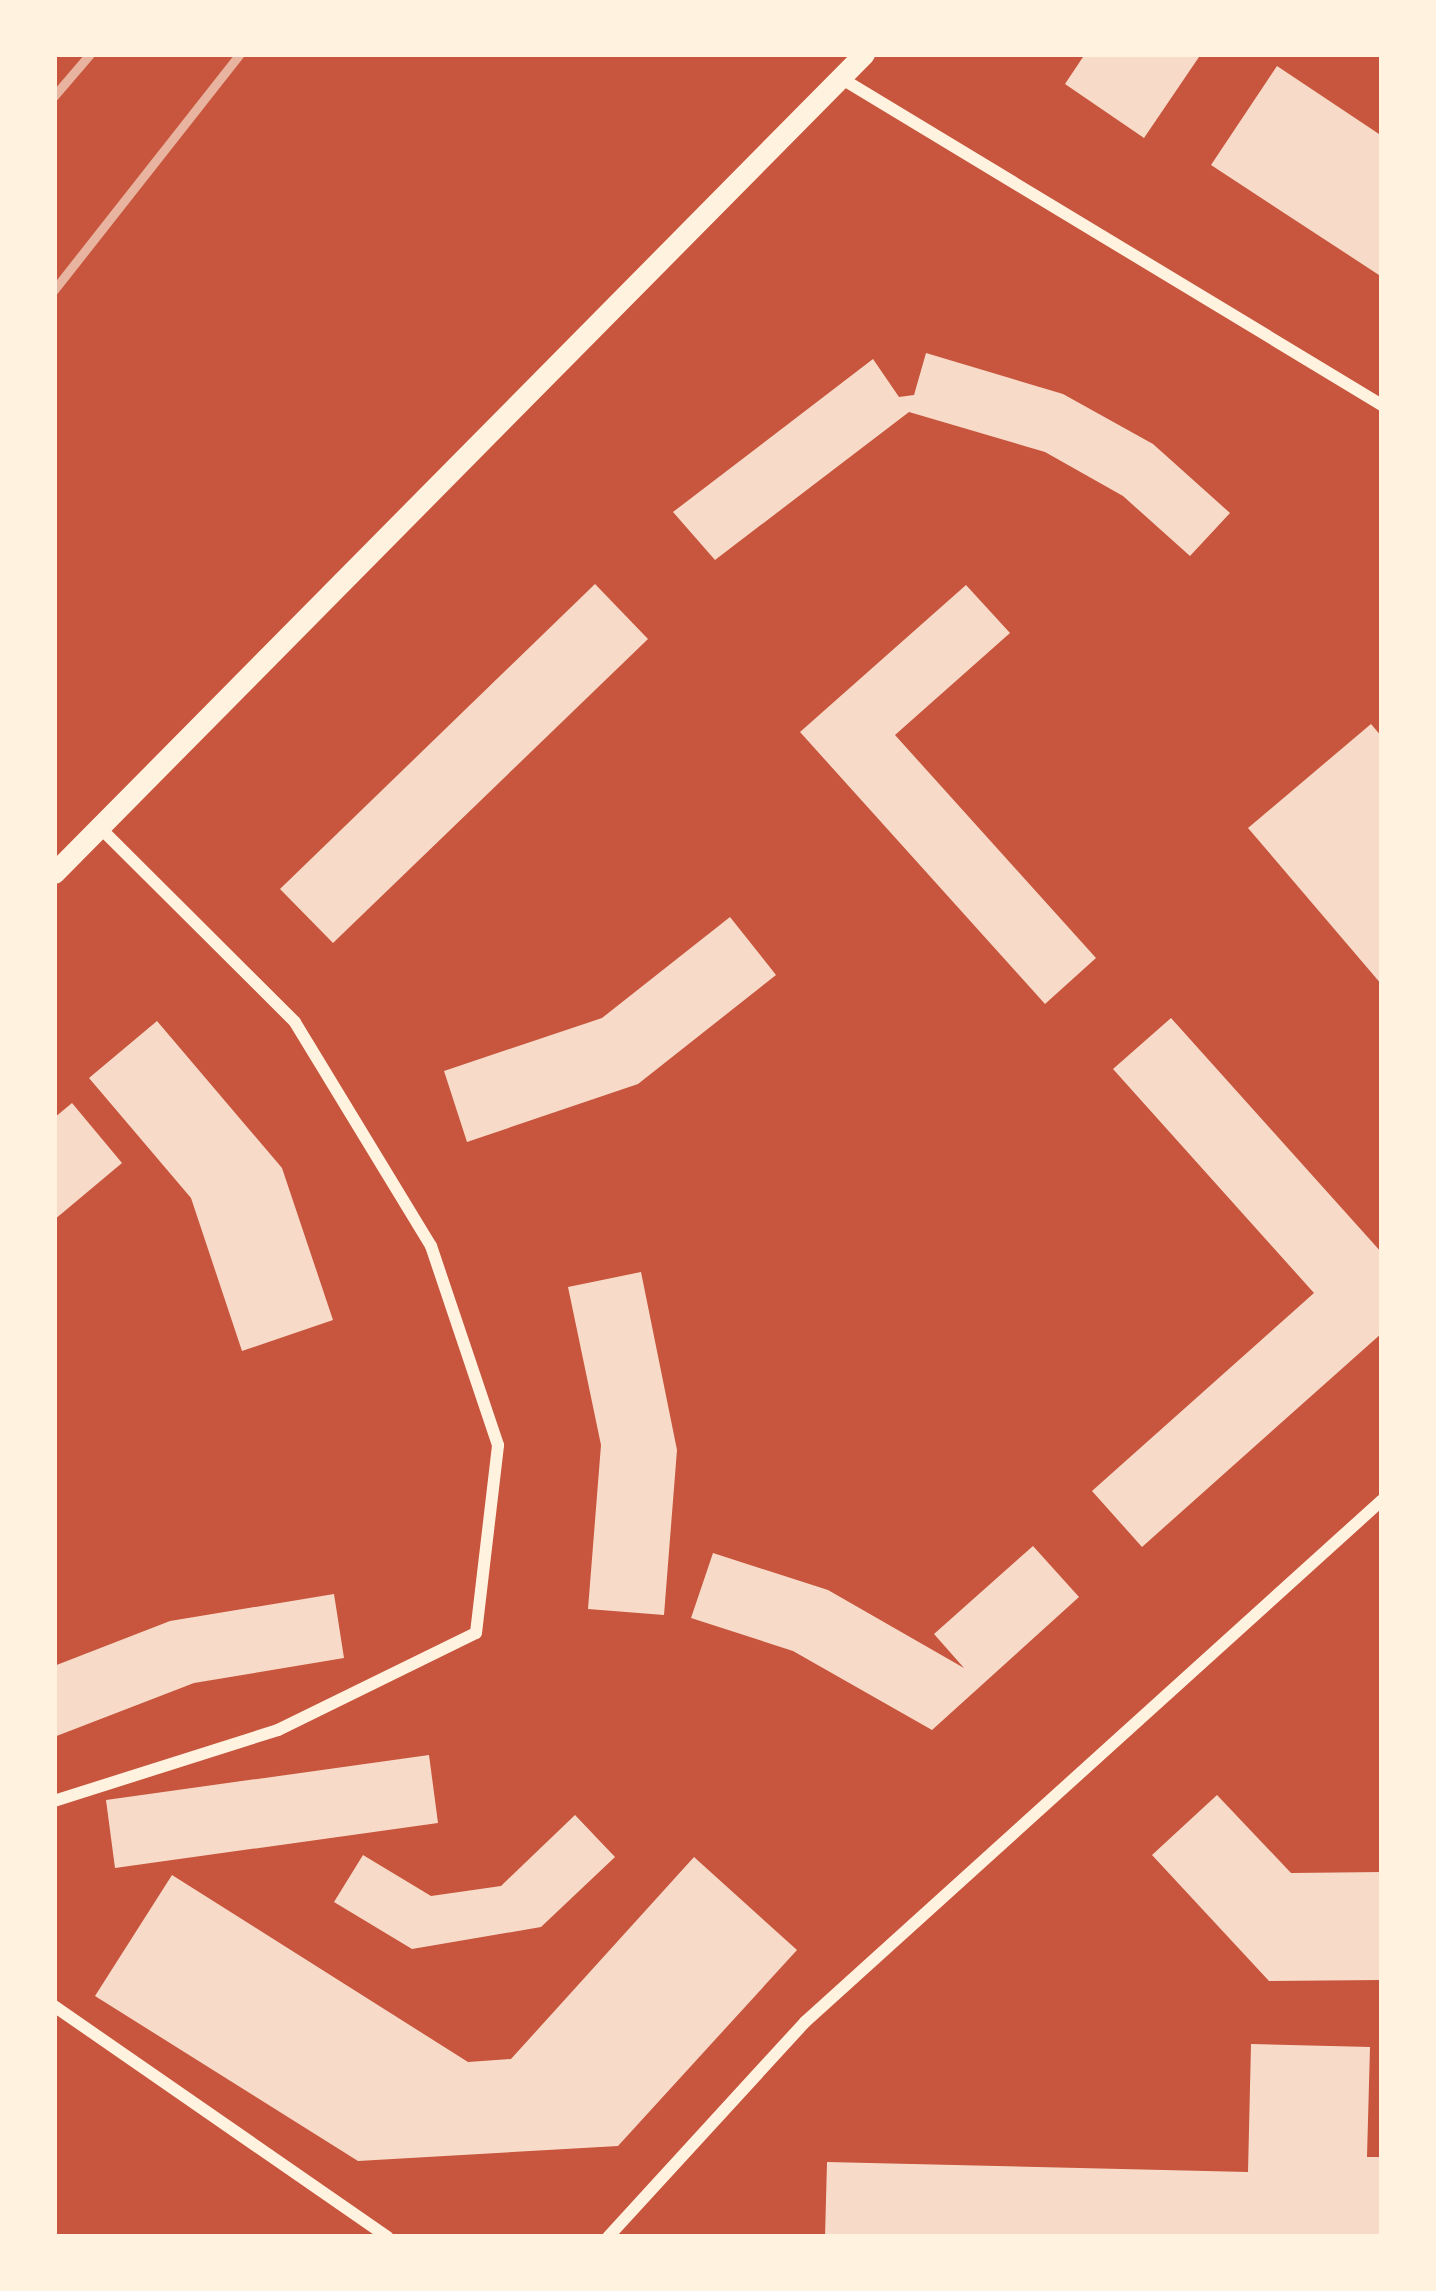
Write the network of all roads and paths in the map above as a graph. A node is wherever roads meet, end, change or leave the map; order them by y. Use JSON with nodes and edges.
{"nodes":[{"id":1,"x":864,"y":54,"type":"edge"},
{"id":2,"x":844,"y":80,"type":"junction"},
{"id":3,"x":1382,"y":405,"type":"edge"},
{"id":4,"x":103,"y":831,"type":"junction"},
{"id":5,"x":54,"y":873,"type":"edge"},
{"id":6,"x":1382,"y":1500,"type":"edge"},
{"id":7,"x":54,"y":1801,"type":"edge"},
{"id":8,"x":54,"y":2006,"type":"edge"},
{"id":9,"x":388,"y":2237,"type":"edge"},
{"id":10,"x":608,"y":2237,"type":"edge"}],
"edges":[{"from":1,"to":2,"type":"street"},
{"from":2,"to":3,"type":"street"},
{"from":2,"to":4,"type":"street"},
{"from":4,"to":5,"type":"street"},
{"from":4,"to":7,"type":"street"},
{"from":6,"to":10,"type":"street"},
{"from":8,"to":9,"type":"street"}]}
